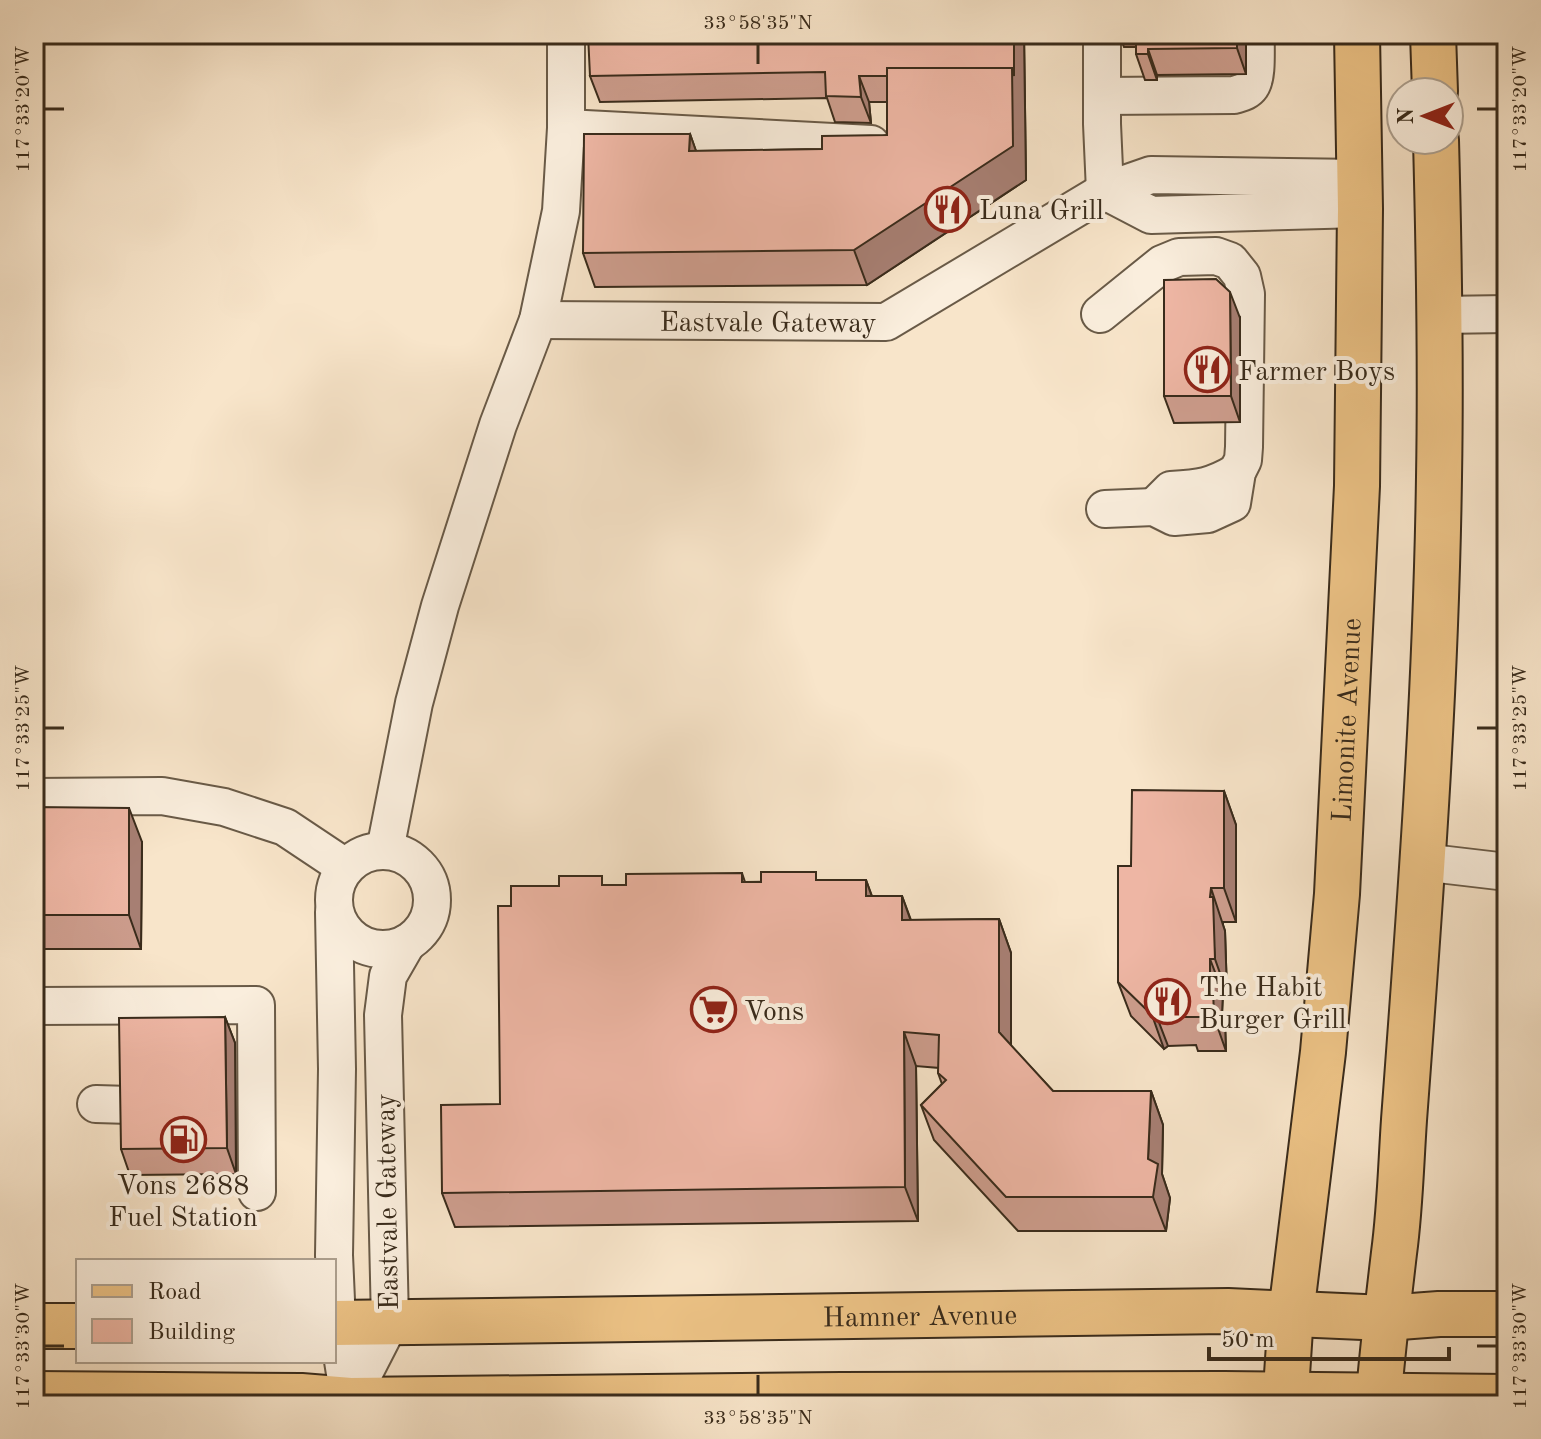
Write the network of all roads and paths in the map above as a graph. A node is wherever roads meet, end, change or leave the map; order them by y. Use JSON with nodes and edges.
{"nodes":[{"id":1,"x":566,"y":34,"type":"edge"},
{"id":2,"x":1102,"y":34,"type":"edge"},
{"id":3,"x":1256,"y":34,"type":"edge"},
{"id":4,"x":1357,"y":34,"type":"edge"},
{"id":5,"x":1433,"y":34,"type":"edge"},
{"id":6,"x":1434,"y":76,"type":"edge"},
{"id":7,"x":1102,"y":96,"type":"junction"},
{"id":8,"x":566,"y":128,"type":"junction"},
{"id":9,"x":876,"y":144,"type":"edge"},
{"id":10,"x":1436,"y":156,"type":"edge"},
{"id":11,"x":1105,"y":191,"type":"junction"},
{"id":12,"x":1360,"y":194,"type":"junction"},
{"id":13,"x":1100,"y":314,"type":"dead end"},
{"id":14,"x":1507,"y":314,"type":"edge"},
{"id":15,"x":1440,"y":315,"type":"junction"},
{"id":16,"x":538,"y":320,"type":"junction"},
{"id":17,"x":1105,"y":509,"type":"dead end"},
{"id":18,"x":34,"y":797,"type":"edge"},
{"id":19,"x":385,"y":850,"type":"junction"},
{"id":20,"x":1422,"y":862,"type":"junction"},
{"id":21,"x":345,"y":867,"type":"junction"},
{"id":22,"x":1507,"y":872,"type":"edge"},
{"id":23,"x":334,"y":912,"type":"junction"},
{"id":24,"x":407,"y":943,"type":"junction"},
{"id":25,"x":34,"y":1006,"type":"edge"},
{"id":26,"x":257,"y":1192,"type":"dead end"},
{"id":27,"x":334,"y":1259,"type":"edge"},
{"id":28,"x":1291,"y":1314,"type":"junction"},
{"id":29,"x":1507,"y":1314,"type":"edge"},
{"id":30,"x":1386,"y":1318,"type":"junction"},
{"id":31,"x":390,"y":1322,"type":"junction"},
{"id":32,"x":336,"y":1323,"type":"edge"},
{"id":33,"x":34,"y":1326,"type":"edge"},
{"id":34,"x":76,"y":1326,"type":"edge"},
{"id":35,"x":336,"y":1328,"type":"edge"},
{"id":36,"x":34,"y":1394,"type":"edge"},
{"id":37,"x":1507,"y":1397,"type":"edge"},
{"id":38,"x":1286,"y":1400,"type":"edge"},
{"id":39,"x":1378,"y":1400,"type":"edge"},
{"id":40,"x":350,"y":1402,"type":"edge"}],
"edges":[{"from":1,"to":8,"type":"lane"},
{"from":2,"to":7,"type":"lane"},
{"from":3,"to":7,"type":"lane"},
{"from":4,"to":12,"type":"main road","name":"Limonite Avenue"},
{"from":5,"to":6,"type":"main road"},
{"from":7,"to":11,"type":"lane"},
{"from":8,"to":9,"type":"lane"},
{"from":8,"to":16,"type":"lane"},
{"from":10,"to":15,"type":"main road"},
{"from":11,"to":12,"type":"lane","name":"Eastvale Gateway"},
{"from":11,"to":16,"type":"lane","name":"Eastvale Gateway"},
{"from":12,"to":28,"type":"main road","name":"Limonite Avenue"},
{"from":13,"to":17,"type":"lane"},
{"from":14,"to":15,"type":"lane"},
{"from":15,"to":20,"type":"main road"},
{"from":16,"to":19,"type":"lane"},
{"from":18,"to":21,"type":"lane"},
{"from":19,"to":21,"type":"lane"},
{"from":19,"to":24,"type":"lane"},
{"from":20,"to":22,"type":"lane"},
{"from":20,"to":30,"type":"main road"},
{"from":21,"to":23,"type":"lane"},
{"from":23,"to":24,"type":"lane"},
{"from":23,"to":27,"type":"lane","name":"Eastvale Gateway"},
{"from":24,"to":31,"type":"lane","name":"Eastvale Gateway"},
{"from":25,"to":26,"type":"lane"},
{"from":28,"to":30,"type":"main road","name":"Hamner Avenue"},
{"from":28,"to":31,"type":"main road","name":"Hamner Avenue"},
{"from":28,"to":38,"type":"main road","name":"Limonite Avenue"},
{"from":29,"to":30,"type":"main road","name":"Hamner Avenue"},
{"from":30,"to":39,"type":"main road"},
{"from":31,"to":32,"type":"main road","name":"Hamner Avenue"},
{"from":31,"to":40,"type":"lane","name":"Eastvale Gateway"},
{"from":33,"to":34,"type":"main road"},
{"from":35,"to":40,"type":"lane","name":"Eastvale Gateway"},
{"from":36,"to":40,"type":"main road"},
{"from":37,"to":39,"type":"main road"},
{"from":38,"to":39,"type":"main road"},
{"from":38,"to":40,"type":"main road"}]}
